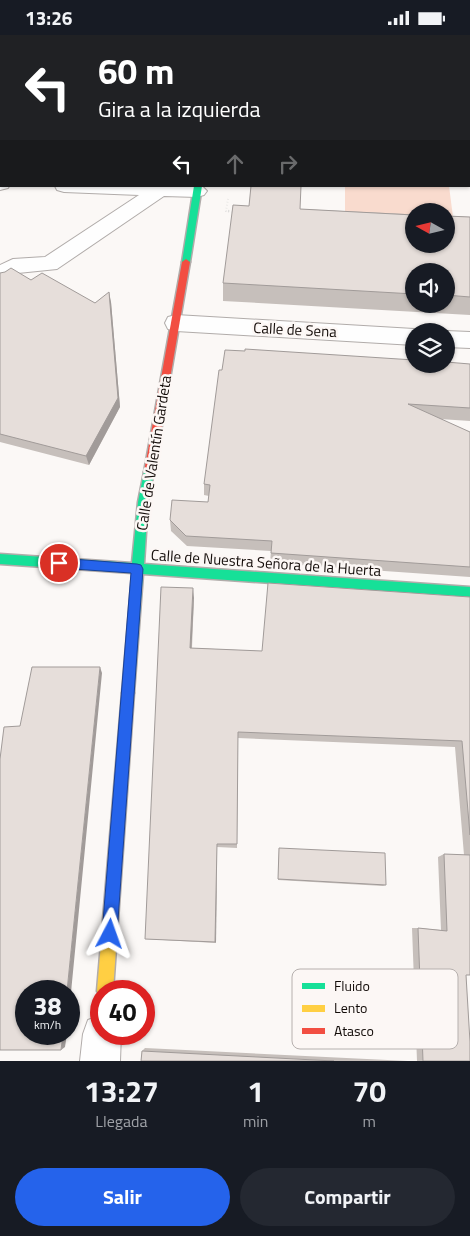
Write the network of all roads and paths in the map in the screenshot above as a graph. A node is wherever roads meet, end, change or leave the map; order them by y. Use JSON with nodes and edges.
{"nodes":[{"id":1,"x":88,"y":187,"type":"edge"},
{"id":2,"x":198,"y":189,"type":"edge"},
{"id":3,"x":159,"y":190,"type":"junction"},
{"id":4,"x":228,"y":195,"type":"dead end"},
{"id":5,"x":236,"y":212,"type":"edge"},
{"id":6,"x":0,"y":275,"type":"edge"},
{"id":7,"x":176,"y":323,"type":"junction"},
{"id":8,"x":405,"y":336,"type":"edge"},
{"id":9,"x":455,"y":340,"type":"edge"},
{"id":10,"x":470,"y":341,"type":"edge"},
{"id":11,"x":0,"y":559,"type":"edge"},
{"id":12,"x":137,"y":569,"type":"junction"},
{"id":13,"x":470,"y":592,"type":"edge"},
{"id":14,"x":106,"y":980,"type":"edge"},
{"id":15,"x":101,"y":1045,"type":"edge"},
{"id":16,"x":100,"y":1061,"type":"edge"}],
"edges":[{"from":1,"to":3,"type":"street"},
{"from":2,"to":3,"type":"street"},
{"from":2,"to":7,"type":"street","name":"Calle de Valentín Gardeta"},
{"from":3,"to":6,"type":"street"},
{"from":4,"to":5,"type":"path"},
{"from":7,"to":8,"type":"street","name":"Calle de Sena"},
{"from":7,"to":12,"type":"street","name":"Calle de Valentín Gardeta"},
{"from":9,"to":10,"type":"street"},
{"from":11,"to":12,"type":"street","name":"Calle de Nuestra Señora de la Huerta"},
{"from":12,"to":13,"type":"street","name":"Calle de Nuestra Señora de la Huerta"},
{"from":12,"to":14,"type":"street","name":"Calle de Valentín Gardeta"},
{"from":15,"to":16,"type":"street"}]}
